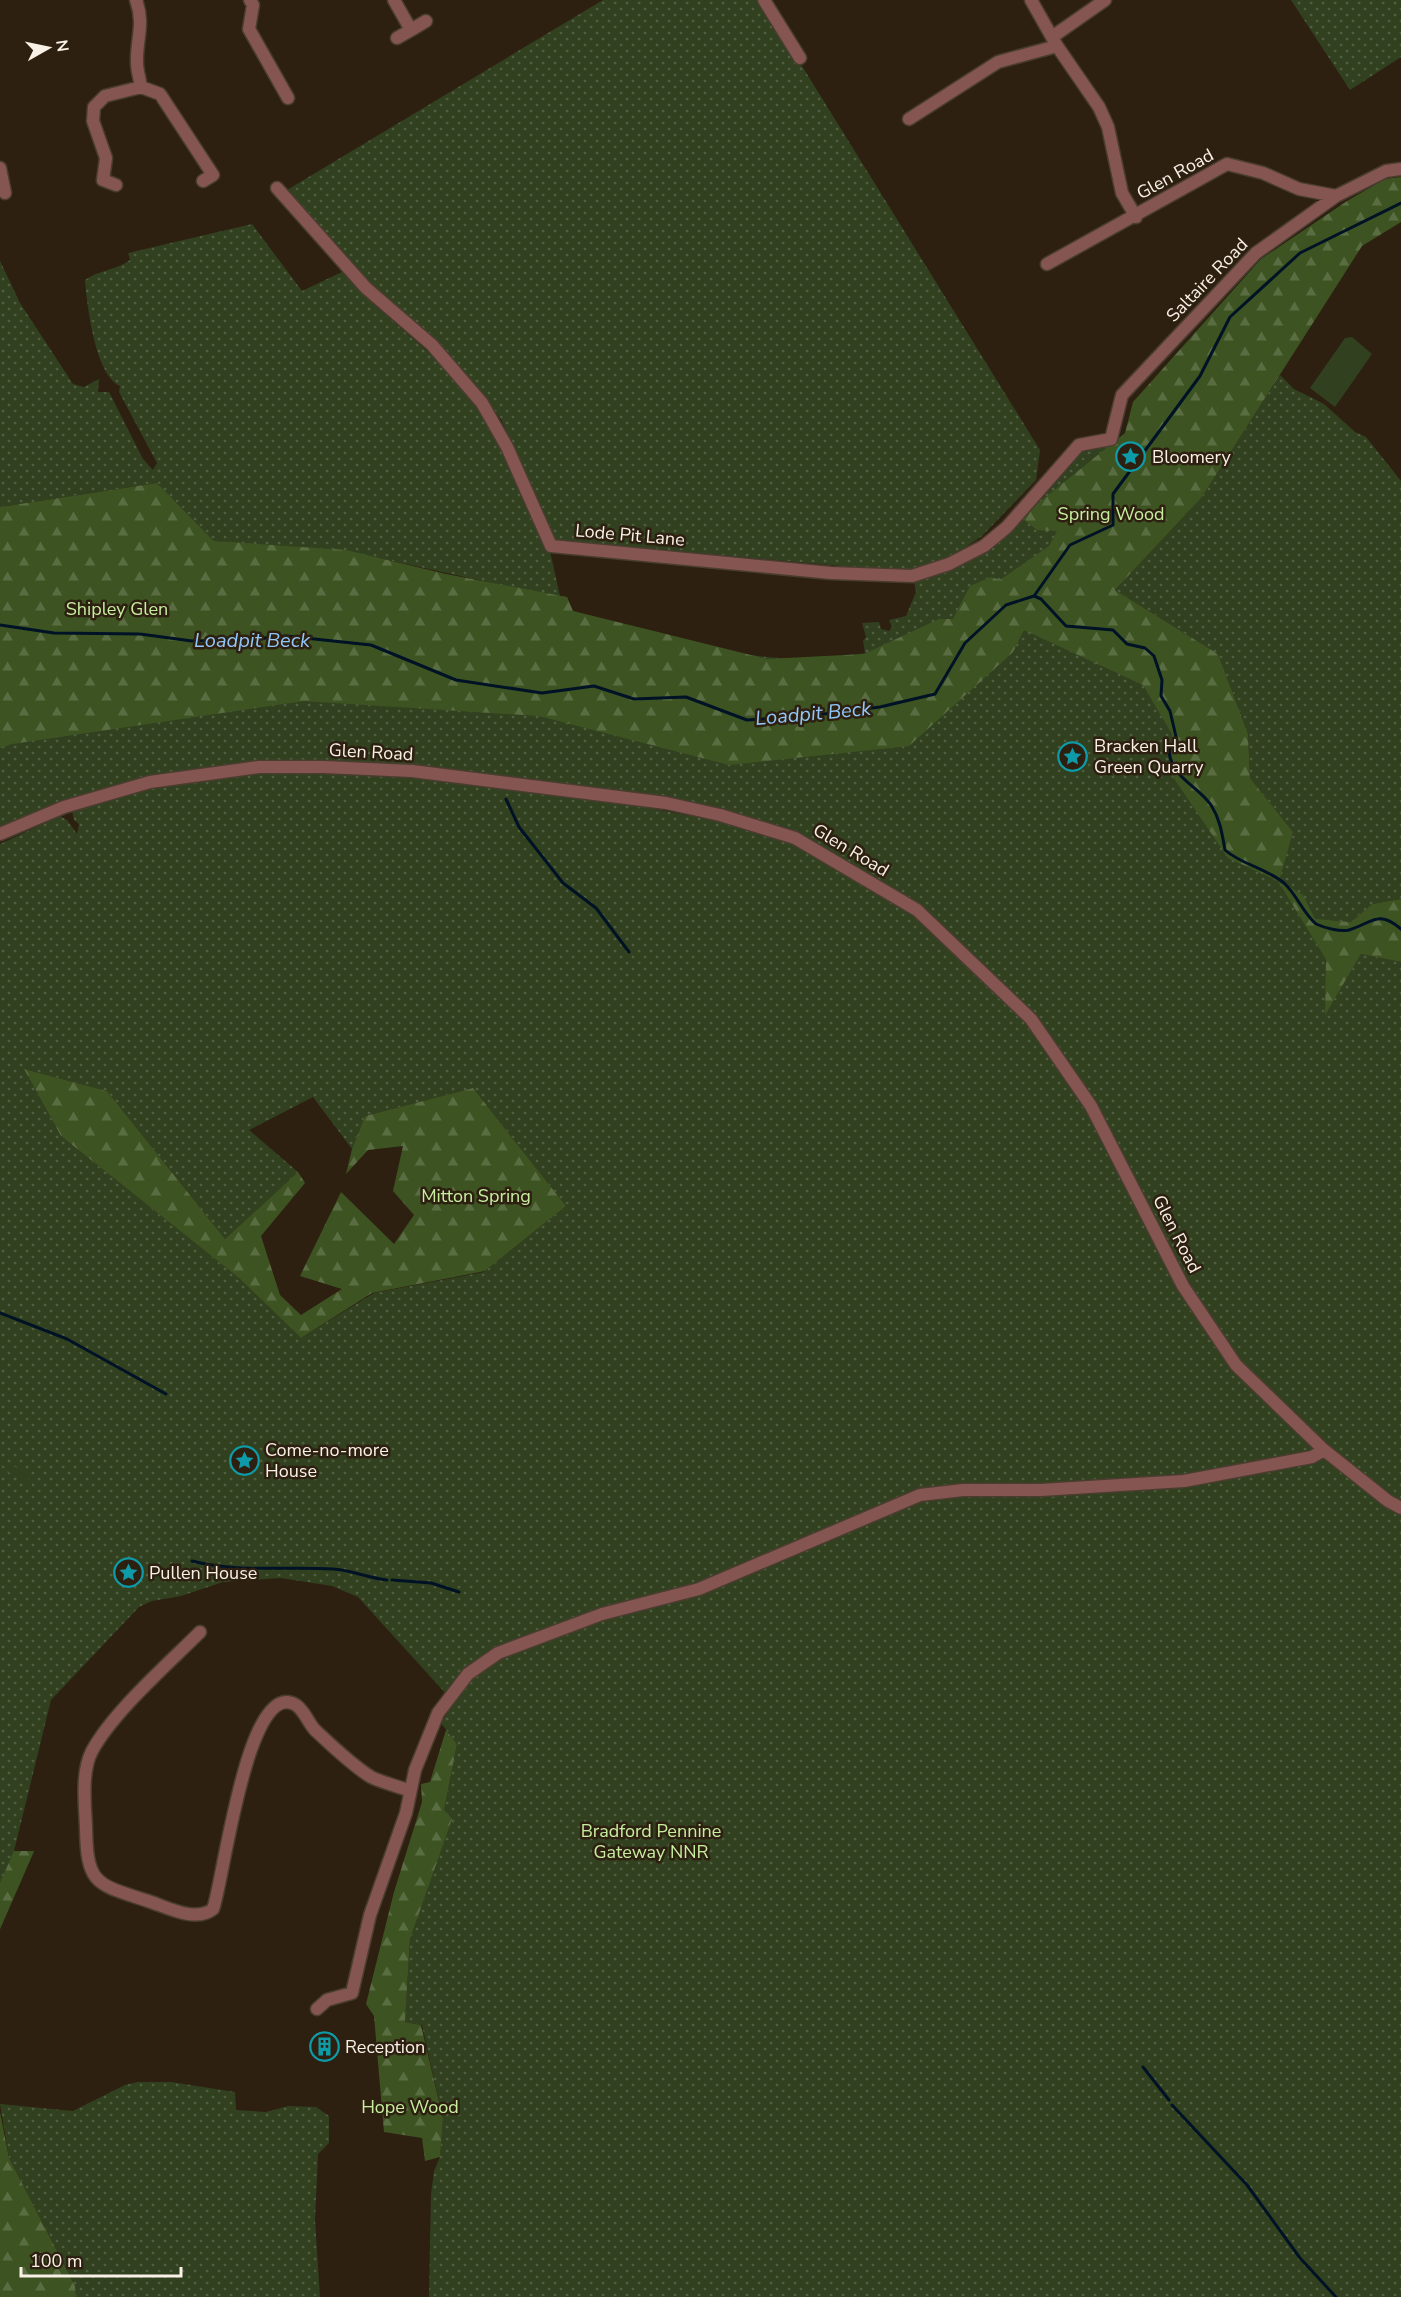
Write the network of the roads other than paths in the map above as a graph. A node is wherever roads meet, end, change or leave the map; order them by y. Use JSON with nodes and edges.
{"nodes":[{"id":1,"x":136,"y":0,"type":"edge"},
{"id":2,"x":250,"y":0,"type":"edge"},
{"id":3,"x":394,"y":0,"type":"edge"},
{"id":4,"x":764,"y":0,"type":"edge"},
{"id":5,"x":1031,"y":0,"type":"edge"},
{"id":6,"x":1105,"y":0,"type":"edge"},
{"id":7,"x":426,"y":21,"type":"dead end"},
{"id":8,"x":411,"y":30,"type":"junction"},
{"id":9,"x":397,"y":38,"type":"dead end"},
{"id":10,"x":1054,"y":41,"type":"junction"},
{"id":11,"x":800,"y":58,"type":"dead end"},
{"id":12,"x":141,"y":87,"type":"junction"},
{"id":13,"x":288,"y":98,"type":"dead end"},
{"id":14,"x":909,"y":119,"type":"dead end"},
{"id":15,"x":0,"y":168,"type":"edge"},
{"id":16,"x":1401,"y":169,"type":"edge"},
{"id":17,"x":203,"y":181,"type":"dead end"},
{"id":18,"x":116,"y":185,"type":"dead end"},
{"id":19,"x":277,"y":188,"type":"dead end"},
{"id":20,"x":5,"y":193,"type":"dead end"},
{"id":21,"x":1335,"y":196,"type":"junction"},
{"id":22,"x":1136,"y":217,"type":"junction"},
{"id":23,"x":1047,"y":264,"type":"dead end"},
{"id":24,"x":1111,"y":439,"type":"joint"},
{"id":25,"x":0,"y":834,"type":"edge"},
{"id":26,"x":1324,"y":1450,"type":"junction"},
{"id":27,"x":1401,"y":1508,"type":"edge"},
{"id":28,"x":200,"y":1632,"type":"dead end"},
{"id":29,"x":410,"y":1791,"type":"junction"},
{"id":30,"x":317,"y":2009,"type":"dead end"}],
"edges":[{"from":1,"to":12,"type":"street"},
{"from":2,"to":13,"type":"street"},
{"from":3,"to":8,"type":"street"},
{"from":4,"to":11,"type":"street"},
{"from":5,"to":10,"type":"street","name":"Glen Road"},
{"from":6,"to":10,"type":"street"},
{"from":7,"to":8,"type":"street"},
{"from":8,"to":9,"type":"street"},
{"from":10,"to":14,"type":"street"},
{"from":10,"to":22,"type":"street","name":"Glen Road"},
{"from":12,"to":17,"type":"street"},
{"from":12,"to":18,"type":"street"},
{"from":15,"to":20,"type":"street"},
{"from":16,"to":21,"type":"street","name":"Saltaire Road"},
{"from":19,"to":24,"type":"street","name":"Lode Pit Lane"},
{"from":21,"to":22,"type":"street","name":"Glen Road"},
{"from":21,"to":24,"type":"street","name":"Saltaire Road"},
{"from":22,"to":23,"type":"street","name":"Glen Road"},
{"from":25,"to":26,"type":"street","name":"Glen Road"},
{"from":26,"to":27,"type":"street","name":"Glen Road"},
{"from":26,"to":29,"type":"street"},
{"from":28,"to":29,"type":"street"},
{"from":29,"to":30,"type":"street"}]}
